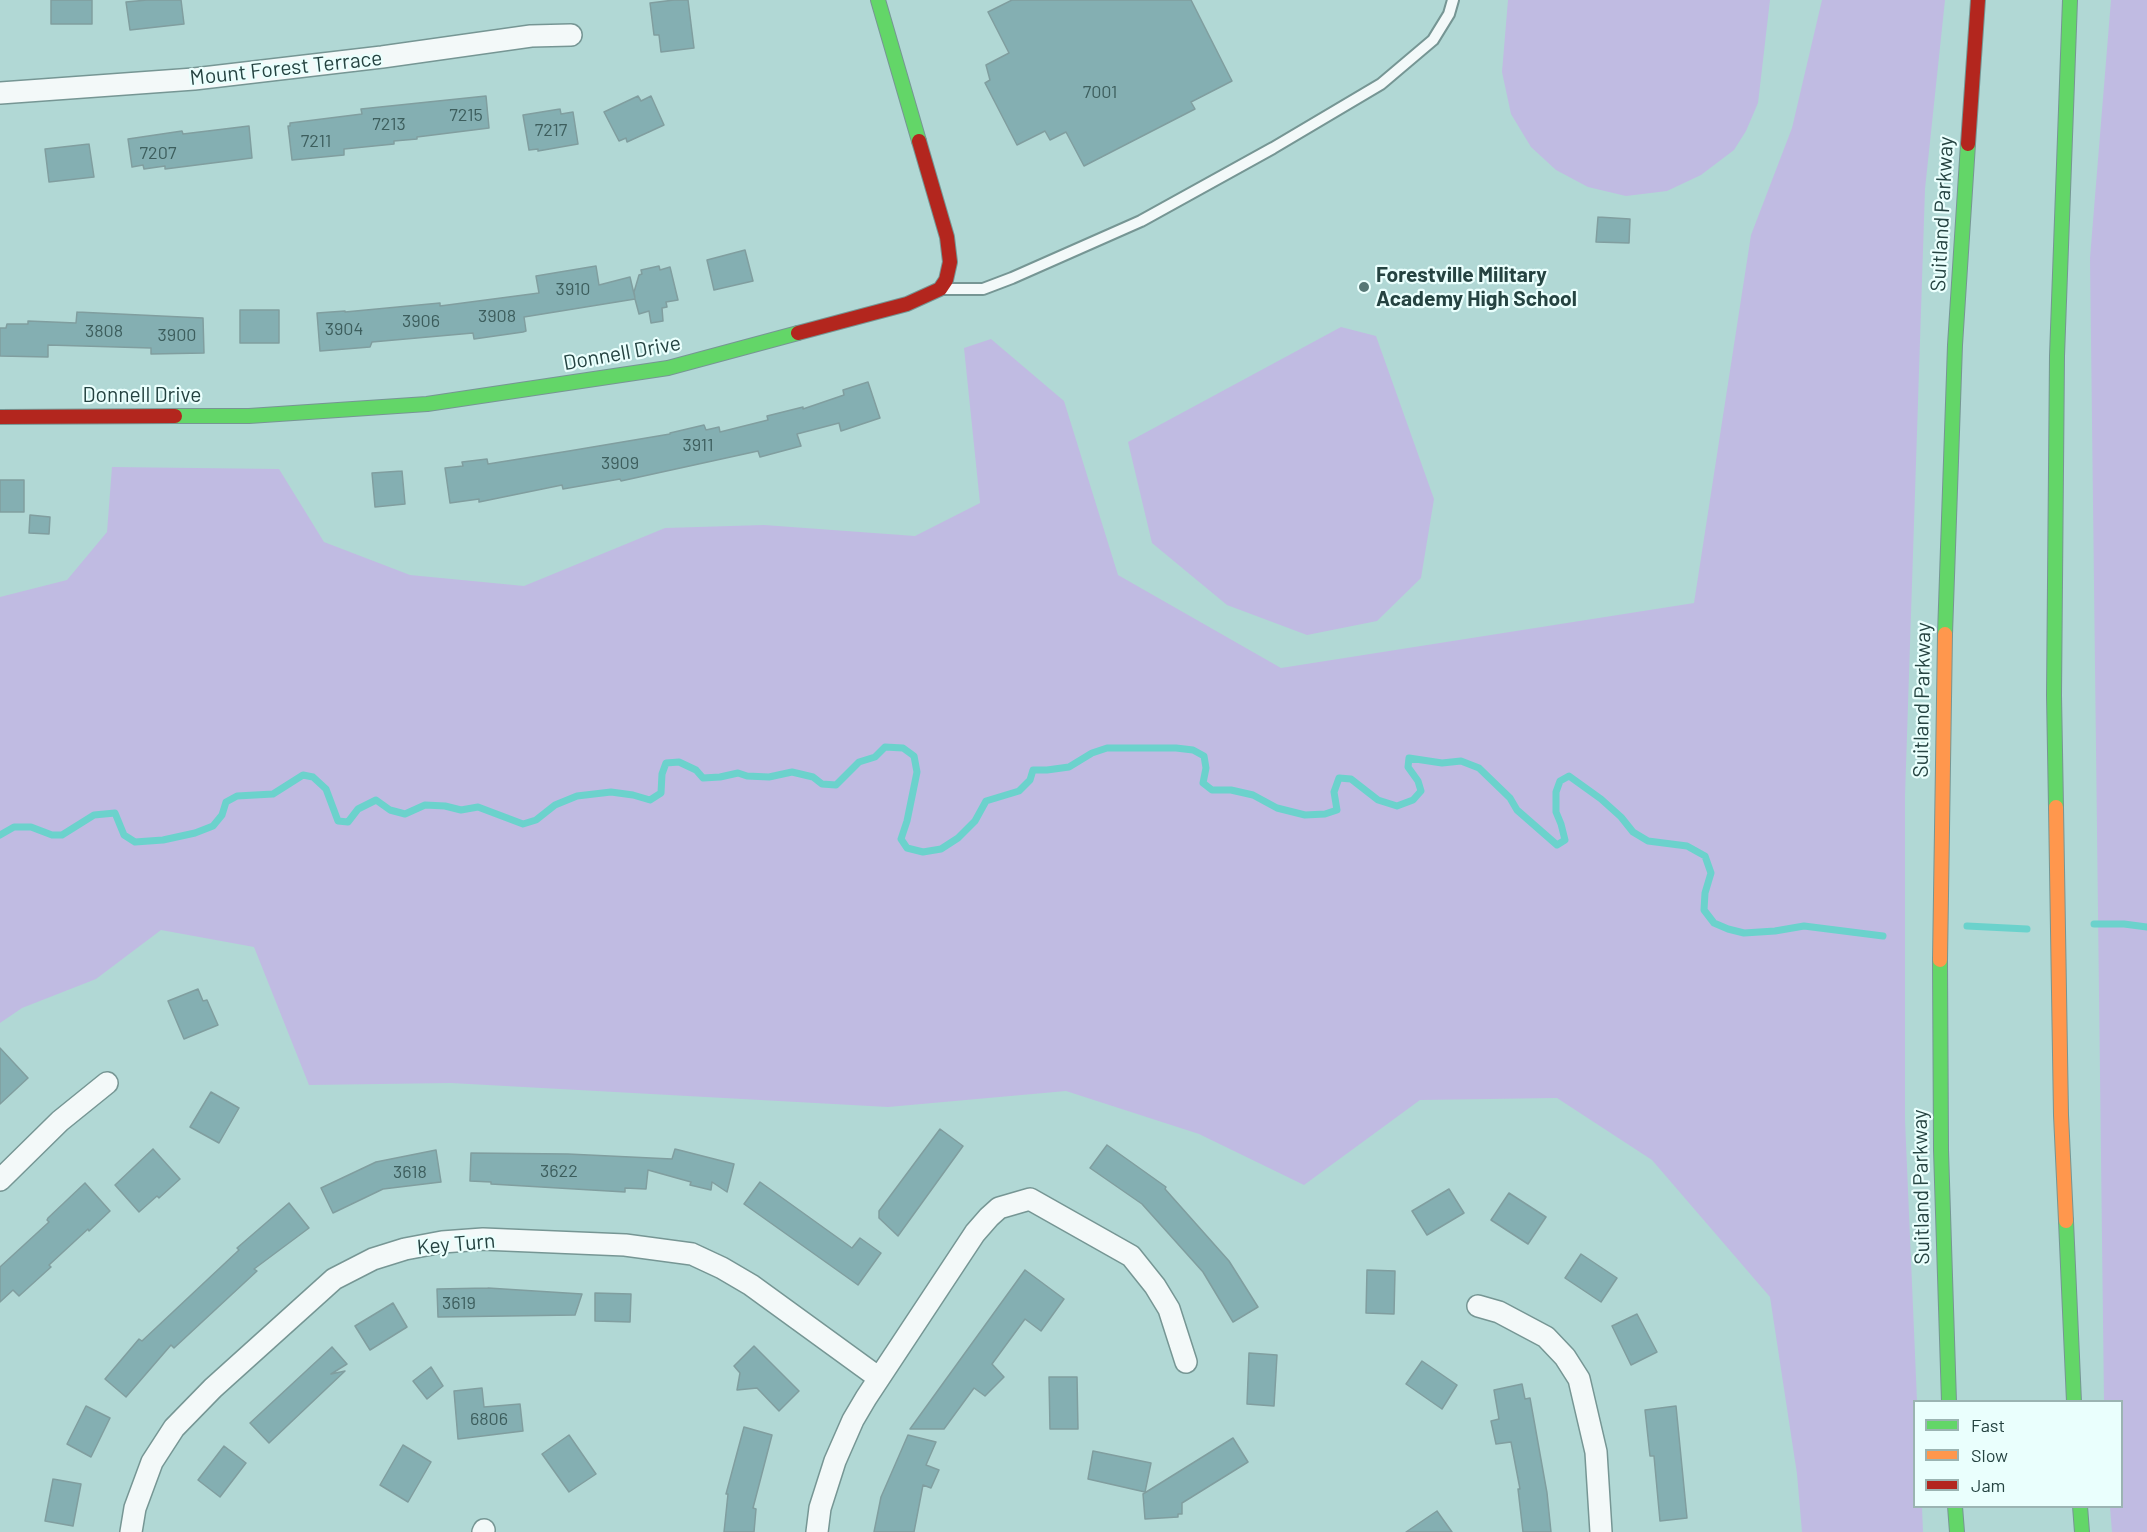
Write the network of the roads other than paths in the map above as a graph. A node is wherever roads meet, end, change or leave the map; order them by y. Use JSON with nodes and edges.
{"nodes":[{"id":1,"x":878,"y":0,"type":"edge"},
{"id":2,"x":1453,"y":0,"type":"edge"},
{"id":3,"x":1978,"y":0,"type":"edge"},
{"id":4,"x":2070,"y":0,"type":"edge"},
{"id":5,"x":571,"y":35,"type":"dead end"},
{"id":6,"x":0,"y":93,"type":"edge"},
{"id":7,"x":940,"y":289,"type":"junction"},
{"id":8,"x":0,"y":417,"type":"edge"},
{"id":9,"x":107,"y":1083,"type":"dead end"},
{"id":10,"x":0,"y":1180,"type":"edge"},
{"id":11,"x":1478,"y":1306,"type":"dead end"},
{"id":12,"x":1186,"y":1362,"type":"dead end"},
{"id":13,"x":879,"y":1378,"type":"junction"},
{"id":14,"x":1949,"y":1400,"type":"edge"},
{"id":15,"x":2074,"y":1400,"type":"edge"},
{"id":16,"x":1955,"y":1508,"type":"edge"},
{"id":17,"x":2080,"y":1508,"type":"edge"},
{"id":18,"x":131,"y":1532,"type":"edge"},
{"id":19,"x":818,"y":1532,"type":"edge"},
{"id":20,"x":1601,"y":1532,"type":"edge"},
{"id":21,"x":1957,"y":1532,"type":"edge"},
{"id":22,"x":2082,"y":1532,"type":"edge"}],
"edges":[{"from":1,"to":7,"type":"main road"},
{"from":2,"to":7,"type":"lane"},
{"from":3,"to":14,"type":"main road","name":"Suitland Parkway"},
{"from":4,"to":15,"type":"main road"},
{"from":5,"to":6,"type":"street","name":"Mount Forest Terrace"},
{"from":7,"to":8,"type":"main road","name":"Donnell Drive"},
{"from":9,"to":10,"type":"street"},
{"from":11,"to":20,"type":"street"},
{"from":12,"to":13,"type":"street"},
{"from":13,"to":18,"type":"street","name":"Key Turn"},
{"from":13,"to":19,"type":"street"},
{"from":16,"to":21,"type":"main road"},
{"from":17,"to":22,"type":"main road"}]}
